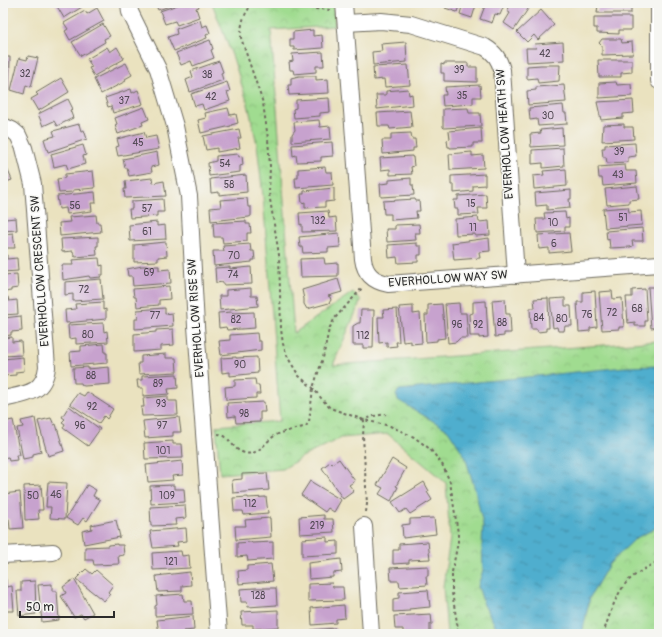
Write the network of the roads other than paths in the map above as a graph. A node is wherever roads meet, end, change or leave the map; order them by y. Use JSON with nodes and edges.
{"nodes":[{"id":1,"x":659,"y":3,"type":"edge"},
{"id":2,"x":126,"y":6,"type":"edge"},
{"id":3,"x":345,"y":12,"type":"edge"},
{"id":4,"x":659,"y":22,"type":"edge"},
{"id":5,"x":659,"y":80,"type":"edge"},
{"id":6,"x":3,"y":126,"type":"edge"},
{"id":7,"x":659,"y":264,"type":"edge"},
{"id":8,"x":516,"y":275,"type":"junction"},
{"id":9,"x":3,"y":399,"type":"edge"},
{"id":10,"x":364,"y":526,"type":"road end"},
{"id":11,"x":53,"y":552,"type":"dead end"},
{"id":12,"x":3,"y":555,"type":"edge"},
{"id":13,"x":219,"y":634,"type":"edge"},
{"id":14,"x":371,"y":634,"type":"edge"}],
"edges":[{"from":1,"to":4,"type":"street"},
{"from":2,"to":13,"type":"street","name":"EVERHOLLOW RISE SW"},
{"from":3,"to":8,"type":"street","name":"EVERHOLLOW HEATH SW"},
{"from":3,"to":8,"type":"street","name":"EVERHOLLOW WAY SW"},
{"from":4,"to":5,"type":"street"},
{"from":6,"to":9,"type":"street","name":"EVERHOLLOW CRESCENT SW"},
{"from":7,"to":8,"type":"street","name":"EVERHOLLOW WAY SW"},
{"from":10,"to":14,"type":"street"},
{"from":11,"to":12,"type":"street"}]}
